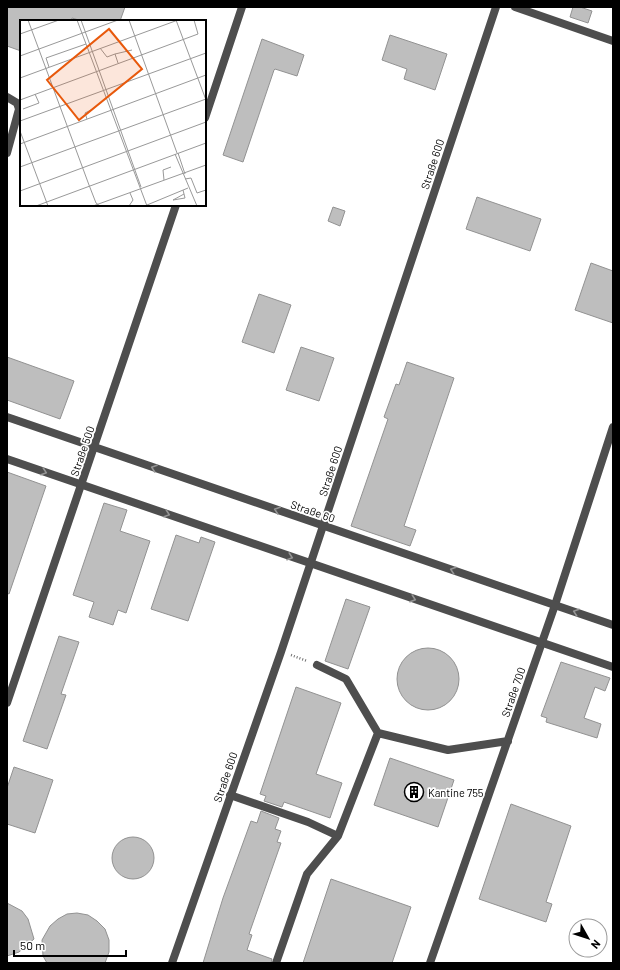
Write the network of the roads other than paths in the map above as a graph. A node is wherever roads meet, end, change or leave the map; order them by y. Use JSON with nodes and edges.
{"nodes":[{"id":1,"x":242,"y":7,"type":"edge"},
{"id":2,"x":496,"y":7,"type":"edge"},
{"id":3,"x":515,"y":7,"type":"edge"},
{"id":4,"x":613,"y":41,"type":"edge"},
{"id":5,"x":7,"y":97,"type":"edge"},
{"id":6,"x":206,"y":115,"type":"edge"},
{"id":7,"x":7,"y":153,"type":"edge"},
{"id":8,"x":176,"y":206,"type":"edge"},
{"id":9,"x":7,"y":417,"type":"edge"},
{"id":10,"x":613,"y":428,"type":"edge"},
{"id":11,"x":95,"y":447,"type":"junction"},
{"id":12,"x":7,"y":459,"type":"edge"},
{"id":13,"x":82,"y":485,"type":"junction"},
{"id":14,"x":323,"y":526,"type":"junction"},
{"id":15,"x":310,"y":564,"type":"junction"},
{"id":16,"x":555,"y":605,"type":"junction"},
{"id":17,"x":613,"y":625,"type":"edge"},
{"id":18,"x":542,"y":642,"type":"junction"},
{"id":19,"x":317,"y":665,"type":"road end"},
{"id":20,"x":613,"y":667,"type":"edge"},
{"id":21,"x":7,"y":703,"type":"edge"},
{"id":22,"x":378,"y":733,"type":"junction"},
{"id":23,"x":508,"y":740,"type":"junction"},
{"id":24,"x":230,"y":795,"type":"junction"},
{"id":25,"x":338,"y":836,"type":"junction"},
{"id":26,"x":172,"y":963,"type":"edge"},
{"id":27,"x":276,"y":963,"type":"edge"},
{"id":28,"x":430,"y":963,"type":"edge"}],
"edges":[{"from":1,"to":6,"type":"street"},
{"from":2,"to":14,"type":"street","name":"Straße 600"},
{"from":3,"to":4,"type":"street"},
{"from":5,"to":7,"type":"street"},
{"from":8,"to":11,"type":"street","name":"Straße 500"},
{"from":9,"to":11,"type":"street","name":"Straße 60"},
{"from":10,"to":16,"type":"street","name":"Straße 700"},
{"from":11,"to":13,"type":"street","name":"Straße 500"},
{"from":14,"to":11,"type":"street","name":"Straße 60","one_way":true},
{"from":12,"to":13,"type":"street","one_way":true},
{"from":13,"to":15,"type":"street","one_way":true},
{"from":13,"to":21,"type":"street","name":"Straße 500"},
{"from":14,"to":15,"type":"street","name":"Straße 600"},
{"from":16,"to":14,"type":"street","name":"Straße 60","one_way":true},
{"from":15,"to":18,"type":"street","one_way":true},
{"from":15,"to":24,"type":"street","name":"Straße 600"},
{"from":17,"to":16,"type":"street","name":"Straße 60","one_way":true},
{"from":16,"to":18,"type":"street","name":"Straße 700"},
{"from":18,"to":20,"type":"street"},
{"from":18,"to":23,"type":"street","name":"Straße 700"},
{"from":19,"to":22,"type":"street"},
{"from":22,"to":23,"type":"street"},
{"from":22,"to":25,"type":"street"},
{"from":23,"to":28,"type":"street","name":"Straße 700"},
{"from":24,"to":25,"type":"street"},
{"from":24,"to":26,"type":"street","name":"Straße 600"},
{"from":25,"to":27,"type":"street"}]}
